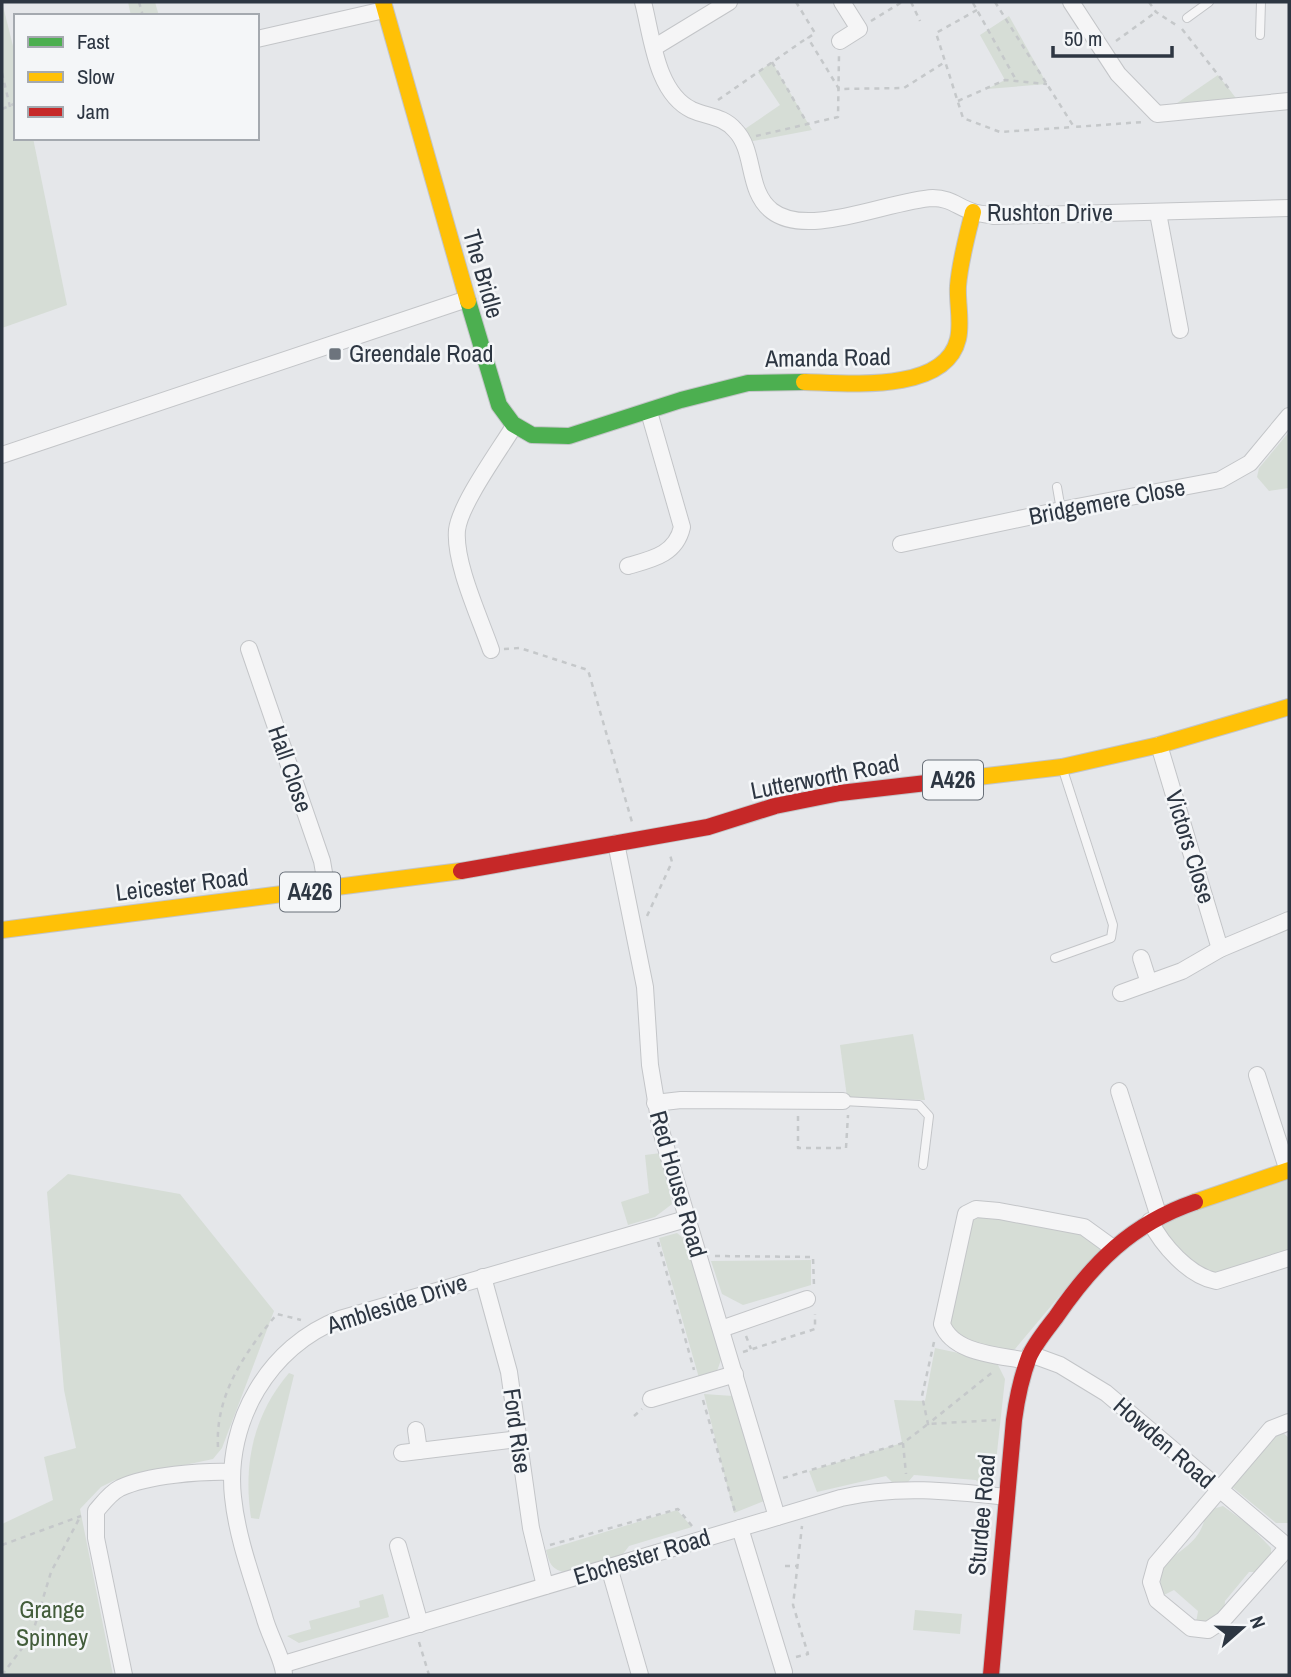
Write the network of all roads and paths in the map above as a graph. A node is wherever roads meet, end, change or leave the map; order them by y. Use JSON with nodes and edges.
{"nodes":[{"id":1,"x":643,"y":2,"type":"edge"},
{"id":2,"x":729,"y":2,"type":"edge"},
{"id":3,"x":796,"y":2,"type":"edge"},
{"id":4,"x":842,"y":2,"type":"edge"},
{"id":5,"x":902,"y":2,"type":"edge"},
{"id":6,"x":911,"y":2,"type":"edge"},
{"id":7,"x":995,"y":2,"type":"edge"},
{"id":8,"x":1071,"y":2,"type":"edge"},
{"id":9,"x":1149,"y":2,"type":"edge"},
{"id":10,"x":1209,"y":2,"type":"edge"},
{"id":11,"x":1261,"y":2,"type":"edge"},
{"id":12,"x":973,"y":4,"type":"dead end"},
{"id":13,"x":384,"y":6,"type":"edge"},
{"id":14,"x":976,"y":10,"type":"junction"},
{"id":15,"x":1156,"y":12,"type":"junction"},
{"id":16,"x":1187,"y":18,"type":"dead end"},
{"id":17,"x":920,"y":21,"type":"dead end"},
{"id":18,"x":859,"y":29,"type":"junction"},
{"id":19,"x":1260,"y":34,"type":"dead end"},
{"id":20,"x":259,"y":38,"type":"edge"},
{"id":21,"x":808,"y":38,"type":"junction"},
{"id":22,"x":839,"y":41,"type":"joint"},
{"id":23,"x":654,"y":47,"type":"junction"},
{"id":24,"x":1103,"y":50,"type":"junction"},
{"id":25,"x":772,"y":62,"type":"junction"},
{"id":26,"x":945,"y":62,"type":"junction"},
{"id":27,"x":2,"y":73,"type":"edge"},
{"id":28,"x":1017,"y":81,"type":"junction"},
{"id":29,"x":1048,"y":84,"type":"junction"},
{"id":30,"x":839,"y":89,"type":"junction"},
{"id":31,"x":1289,"y":101,"type":"edge"},
{"id":32,"x":958,"y":102,"type":"junction"},
{"id":33,"x":14,"y":104,"type":"edge"},
{"id":34,"x":1242,"y":106,"type":"junction"},
{"id":35,"x":10,"y":107,"type":"junction"},
{"id":36,"x":2,"y":109,"type":"edge"},
{"id":37,"x":701,"y":112,"type":"junction"},
{"id":38,"x":1157,"y":114,"type":"junction"},
{"id":39,"x":807,"y":123,"type":"junction"},
{"id":40,"x":1074,"y":127,"type":"junction"},
{"id":41,"x":742,"y":139,"type":"junction"},
{"id":42,"x":1289,"y":208,"type":"edge"},
{"id":43,"x":973,"y":212,"type":"junction"},
{"id":44,"x":1158,"y":213,"type":"junction"},
{"id":45,"x":467,"y":299,"type":"junction"},
{"id":46,"x":1180,"y":330,"type":"dead end"},
{"id":47,"x":649,"y":412,"type":"junction"},
{"id":48,"x":1289,"y":416,"type":"edge"},
{"id":49,"x":514,"y":426,"type":"junction"},
{"id":50,"x":2,"y":455,"type":"edge"},
{"id":51,"x":1057,"y":487,"type":"dead end"},
{"id":52,"x":1061,"y":510,"type":"junction"},
{"id":53,"x":901,"y":544,"type":"dead end"},
{"id":54,"x":628,"y":566,"type":"dead end"},
{"id":55,"x":249,"y":649,"type":"dead end"},
{"id":56,"x":491,"y":650,"type":"joint"},
{"id":57,"x":1289,"y":707,"type":"edge"},
{"id":58,"x":1159,"y":745,"type":"junction"},
{"id":59,"x":1062,"y":767,"type":"junction"},
{"id":60,"x":663,"y":835,"type":"junction"},
{"id":61,"x":638,"y":840,"type":"junction"},
{"id":62,"x":616,"y":843,"type":"junction"},
{"id":63,"x":327,"y":890,"type":"junction"},
{"id":64,"x":1289,"y":920,"type":"edge"},
{"id":65,"x":634,"y":922,"type":"junction"},
{"id":66,"x":2,"y":930,"type":"edge"},
{"id":67,"x":1220,"y":948,"type":"junction"},
{"id":68,"x":1055,"y":958,"type":"dead end"},
{"id":69,"x":1141,"y":958,"type":"dead end"},
{"id":70,"x":1149,"y":983,"type":"junction"},
{"id":71,"x":1121,"y":993,"type":"dead end"},
{"id":72,"x":1257,"y":1075,"type":"dead end"},
{"id":73,"x":1119,"y":1091,"type":"dead end"},
{"id":74,"x":799,"y":1101,"type":"junction"},
{"id":75,"x":846,"y":1101,"type":"junction"},
{"id":76,"x":655,"y":1103,"type":"junction"},
{"id":77,"x":922,"y":1165,"type":"dead end"},
{"id":78,"x":1288,"y":1174,"type":"edge"},
{"id":79,"x":686,"y":1219,"type":"junction"},
{"id":80,"x":1154,"y":1219,"type":"junction"},
{"id":81,"x":1113,"y":1248,"type":"junction"},
{"id":82,"x":1289,"y":1258,"type":"edge"},
{"id":83,"x":483,"y":1277,"type":"junction"},
{"id":84,"x":807,"y":1298,"type":"dead end"},
{"id":85,"x":720,"y":1329,"type":"junction"},
{"id":86,"x":946,"y":1335,"type":"junction"},
{"id":87,"x":1022,"y":1357,"type":"junction"},
{"id":88,"x":735,"y":1374,"type":"junction"},
{"id":89,"x":652,"y":1399,"type":"dead end"},
{"id":90,"x":1014,"y":1420,"type":"junction"},
{"id":91,"x":1289,"y":1422,"type":"edge"},
{"id":92,"x":928,"y":1424,"type":"junction"},
{"id":93,"x":416,"y":1430,"type":"dead end"},
{"id":94,"x":518,"y":1439,"type":"junction"},
{"id":95,"x":903,"y":1443,"type":"junction"},
{"id":96,"x":419,"y":1451,"type":"junction"},
{"id":97,"x":402,"y":1453,"type":"dead end"},
{"id":98,"x":232,"y":1472,"type":"junction"},
{"id":99,"x":766,"y":1482,"type":"junction"},
{"id":100,"x":908,"y":1490,"type":"junction"},
{"id":101,"x":1220,"y":1490,"type":"junction"},
{"id":102,"x":1006,"y":1497,"type":"junction"},
{"id":103,"x":805,"y":1509,"type":"junction"},
{"id":104,"x":88,"y":1514,"type":"junction"},
{"id":105,"x":777,"y":1517,"type":"junction"},
{"id":106,"x":740,"y":1528,"type":"junction"},
{"id":107,"x":703,"y":1539,"type":"junction"},
{"id":108,"x":2,"y":1545,"type":"edge"},
{"id":109,"x":398,"y":1546,"type":"dead end"},
{"id":110,"x":1289,"y":1547,"type":"edge"},
{"id":111,"x":535,"y":1550,"type":"junction"},
{"id":112,"x":785,"y":1566,"type":"dead end"},
{"id":113,"x":797,"y":1566,"type":"junction"},
{"id":114,"x":608,"y":1567,"type":"junction"},
{"id":115,"x":545,"y":1586,"type":"junction"},
{"id":116,"x":417,"y":1625,"type":"junction"},
{"id":117,"x":783,"y":1667,"type":"joint"},
{"id":118,"x":284,"y":1670,"type":"edge"},
{"id":119,"x":2,"y":1675,"type":"edge"},
{"id":120,"x":124,"y":1675,"type":"edge"},
{"id":121,"x":429,"y":1675,"type":"edge"},
{"id":122,"x":640,"y":1675,"type":"edge"},
{"id":123,"x":990,"y":1675,"type":"edge"}],
"edges":[{"from":1,"to":23,"type":"street"},
{"from":2,"to":23,"type":"street"},
{"from":3,"to":21,"type":"path"},
{"from":4,"to":18,"type":"street"},
{"from":5,"to":18,"type":"path"},
{"from":6,"to":17,"type":"path"},
{"from":7,"to":29,"type":"path"},
{"from":8,"to":24,"type":"street"},
{"from":9,"to":15,"type":"path"},
{"from":10,"to":16,"type":"lane"},
{"from":11,"to":19,"type":"lane"},
{"from":12,"to":14,"type":"path"},
{"from":13,"to":20,"type":"street"},
{"from":13,"to":45,"type":"street","name":"The Bridle"},
{"from":14,"to":26,"type":"path"},
{"from":14,"to":28,"type":"path"},
{"from":15,"to":24,"type":"path"},
{"from":15,"to":34,"type":"path"},
{"from":18,"to":22,"type":"street"},
{"from":21,"to":25,"type":"path"},
{"from":21,"to":30,"type":"path"},
{"from":22,"to":30,"type":"path"},
{"from":23,"to":37,"type":"street"},
{"from":24,"to":38,"type":"street"},
{"from":25,"to":37,"type":"path"},
{"from":25,"to":39,"type":"path"},
{"from":26,"to":30,"type":"path"},
{"from":26,"to":32,"type":"path"},
{"from":27,"to":35,"type":"path"},
{"from":28,"to":29,"type":"path"},
{"from":28,"to":32,"type":"path"},
{"from":29,"to":40,"type":"path"},
{"from":30,"to":39,"type":"path"},
{"from":31,"to":34,"type":"street"},
{"from":32,"to":40,"type":"path"},
{"from":33,"to":35,"type":"path"},
{"from":34,"to":38,"type":"street"},
{"from":35,"to":36,"type":"path"},
{"from":37,"to":41,"type":"street"},
{"from":38,"to":40,"type":"path"},
{"from":39,"to":41,"type":"path"},
{"from":41,"to":43,"type":"street","name":"Rushton Drive"},
{"from":42,"to":44,"type":"street","name":"Rushton Drive"},
{"from":43,"to":44,"type":"street","name":"Rushton Drive"},
{"from":43,"to":47,"type":"street","name":"Amanda Road"},
{"from":44,"to":46,"type":"street"},
{"from":45,"to":49,"type":"street","name":"The Bridle"},
{"from":45,"to":50,"type":"street"},
{"from":47,"to":49,"type":"street"},
{"from":47,"to":54,"type":"street"},
{"from":48,"to":52,"type":"street","name":"Bridgemere Close"},
{"from":49,"to":56,"type":"street"},
{"from":51,"to":52,"type":"lane"},
{"from":52,"to":53,"type":"street","name":"Bridgemere Close"},
{"from":55,"to":63,"type":"street","name":"Hall Close"},
{"from":56,"to":61,"type":"path"},
{"from":57,"to":58,"type":"street","name":"Lutterworth Road","number":"A426"},
{"from":58,"to":59,"type":"street","name":"Lutterworth Road","number":"A426"},
{"from":58,"to":67,"type":"street","name":"Victors Close"},
{"from":59,"to":60,"type":"street","name":"Lutterworth Road","number":"A426"},
{"from":59,"to":68,"type":"lane"},
{"from":60,"to":61,"type":"street","name":"Lutterworth Road","number":"A426"},
{"from":60,"to":65,"type":"path"},
{"from":61,"to":62,"type":"street","name":"Lutterworth Road","number":"A426"},
{"from":62,"to":63,"type":"street","name":"Leicester Road","number":"A426"},
{"from":62,"to":65,"type":"street","name":"Red House Road"},
{"from":63,"to":66,"type":"street","name":"Leicester Road","number":"A426"},
{"from":64,"to":67,"type":"street"},
{"from":65,"to":76,"type":"street","name":"Red House Road"},
{"from":67,"to":70,"type":"street"},
{"from":69,"to":70,"type":"street"},
{"from":70,"to":71,"type":"street"},
{"from":72,"to":78,"type":"street","name":"Sturdee Road"},
{"from":73,"to":80,"type":"street"},
{"from":74,"to":75,"type":"street"},
{"from":74,"to":75,"type":"path"},
{"from":74,"to":76,"type":"street"},
{"from":75,"to":77,"type":"lane"},
{"from":76,"to":79,"type":"street","name":"Red House Road"},
{"from":78,"to":80,"type":"street","name":"Sturdee Road"},
{"from":79,"to":83,"type":"street","name":"Ambleside Drive"},
{"from":79,"to":85,"type":"street","name":"Red House Road"},
{"from":80,"to":81,"type":"street","name":"Sturdee Road"},
{"from":80,"to":82,"type":"street"},
{"from":81,"to":86,"type":"street"},
{"from":81,"to":87,"type":"street","name":"Sturdee Road"},
{"from":83,"to":94,"type":"street","name":"Ford Rise"},
{"from":83,"to":98,"type":"street","name":"Ambleside Drive"},
{"from":84,"to":85,"type":"street"},
{"from":85,"to":88,"type":"street","name":"Red House Road"},
{"from":86,"to":87,"type":"street"},
{"from":86,"to":92,"type":"path"},
{"from":87,"to":90,"type":"street","name":"Sturdee Road"},
{"from":87,"to":92,"type":"path"},
{"from":87,"to":101,"type":"street","name":"Howden Road"},
{"from":88,"to":89,"type":"street"},
{"from":88,"to":99,"type":"street","name":"Red House Road"},
{"from":90,"to":92,"type":"path"},
{"from":90,"to":102,"type":"street","name":"Sturdee Road"},
{"from":91,"to":101,"type":"street"},
{"from":92,"to":95,"type":"path"},
{"from":93,"to":96,"type":"street"},
{"from":94,"to":96,"type":"street"},
{"from":94,"to":111,"type":"street","name":"Ford Rise"},
{"from":95,"to":99,"type":"path"},
{"from":95,"to":100,"type":"path"},
{"from":96,"to":97,"type":"street"},
{"from":98,"to":104,"type":"street"},
{"from":98,"to":118,"type":"street","name":"Ambleside Drive"},
{"from":99,"to":105,"type":"street","name":"Red House Road"},
{"from":100,"to":102,"type":"street","name":"Ebchester Road"},
{"from":100,"to":103,"type":"street","name":"Ebchester Road"},
{"from":101,"to":110,"type":"street","name":"Howden Road"},
{"from":101,"to":110,"type":"street"},
{"from":102,"to":123,"type":"street","name":"Sturdee Road"},
{"from":103,"to":105,"type":"street","name":"Ebchester Road"},
{"from":103,"to":113,"type":"path"},
{"from":104,"to":108,"type":"path"},
{"from":104,"to":119,"type":"path"},
{"from":104,"to":120,"type":"street"},
{"from":105,"to":106,"type":"street","name":"Ebchester Road"},
{"from":106,"to":107,"type":"street","name":"Ebchester Road"},
{"from":106,"to":117,"type":"street"},
{"from":107,"to":111,"type":"path"},
{"from":107,"to":114,"type":"street","name":"Ebchester Road"},
{"from":109,"to":116,"type":"street"},
{"from":111,"to":115,"type":"street","name":"Ford Rise"},
{"from":112,"to":113,"type":"path"},
{"from":113,"to":117,"type":"path"},
{"from":114,"to":115,"type":"street","name":"Ebchester Road"},
{"from":114,"to":122,"type":"street"},
{"from":115,"to":116,"type":"street","name":"Ebchester Road"},
{"from":116,"to":118,"type":"street","name":"Ebchester Road"},
{"from":116,"to":121,"type":"path"}]}
